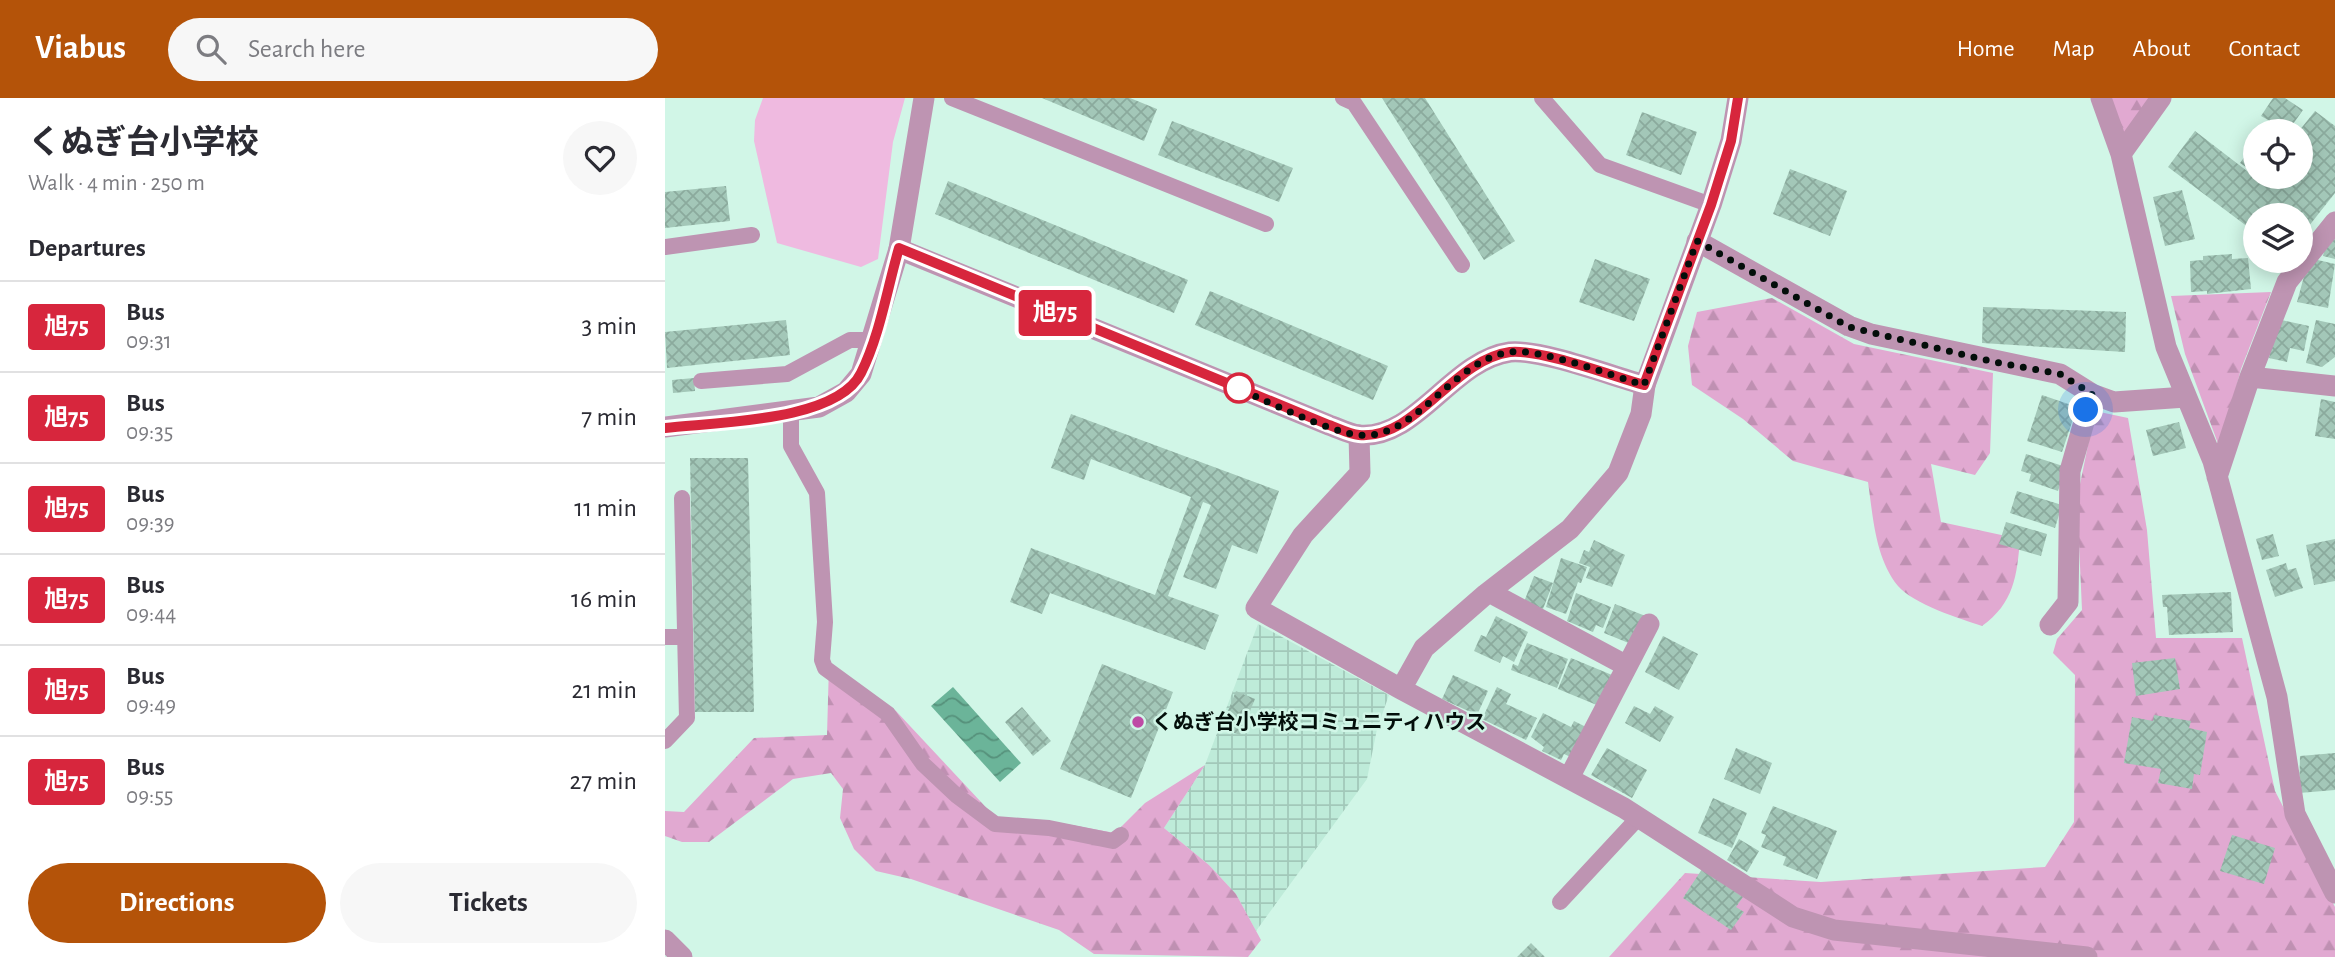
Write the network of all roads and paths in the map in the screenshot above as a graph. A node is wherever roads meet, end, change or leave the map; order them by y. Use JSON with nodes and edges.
{"nodes":[{"id":1,"x":924,"y":98,"type":"edge"},
{"id":2,"x":952,"y":98,"type":"edge"},
{"id":3,"x":1343,"y":98,"type":"edge"},
{"id":4,"x":1542,"y":98,"type":"edge"},
{"id":5,"x":1738,"y":98,"type":"edge"},
{"id":6,"x":2101,"y":98,"type":"edge"},
{"id":7,"x":2161,"y":98,"type":"edge"},
{"id":8,"x":2121,"y":154,"type":"junction"},
{"id":9,"x":1711,"y":205,"type":"junction"},
{"id":10,"x":2335,"y":222,"type":"edge"},
{"id":11,"x":1266,"y":224,"type":"dead end"},
{"id":12,"x":752,"y":235,"type":"dead end"},
{"id":13,"x":1697,"y":241,"type":"junction"},
{"id":14,"x":665,"y":247,"type":"edge"},
{"id":15,"x":899,"y":248,"type":"junction"},
{"id":16,"x":1462,"y":265,"type":"dead end"},
{"id":17,"x":872,"y":340,"type":"junction"},
{"id":18,"x":2250,"y":377,"type":"junction"},
{"id":19,"x":701,"y":381,"type":"dead end"},
{"id":20,"x":1644,"y":385,"type":"junction"},
{"id":21,"x":2335,"y":386,"type":"edge"},
{"id":22,"x":2092,"y":394,"type":"junction"},
{"id":23,"x":2186,"y":397,"type":"junction"},
{"id":24,"x":791,"y":413,"type":"junction"},
{"id":25,"x":665,"y":428,"type":"edge"},
{"id":26,"x":1359,"y":435,"type":"junction"},
{"id":27,"x":2217,"y":477,"type":"junction"},
{"id":28,"x":682,"y":498,"type":"dead end"},
{"id":29,"x":1489,"y":592,"type":"junction"},
{"id":30,"x":1649,"y":624,"type":"dead end"},
{"id":31,"x":2050,"y":625,"type":"dead end"},
{"id":32,"x":665,"y":637,"type":"edge"},
{"id":33,"x":685,"y":637,"type":"junction"},
{"id":34,"x":1627,"y":666,"type":"junction"},
{"id":35,"x":1401,"y":689,"type":"junction"},
{"id":36,"x":665,"y":741,"type":"edge"},
{"id":37,"x":1569,"y":778,"type":"junction"},
{"id":38,"x":1639,"y":817,"type":"junction"},
{"id":39,"x":1121,"y":835,"type":"dead end"},
{"id":40,"x":2335,"y":893,"type":"edge"},
{"id":41,"x":1560,"y":902,"type":"dead end"},
{"id":42,"x":665,"y":940,"type":"edge"},
{"id":43,"x":682,"y":957,"type":"edge"},
{"id":44,"x":2087,"y":957,"type":"edge"}],
"edges":[{"from":1,"to":15,"type":"street"},
{"from":2,"to":11,"type":"lane"},
{"from":3,"to":16,"type":"lane"},
{"from":4,"to":9,"type":"lane"},
{"from":5,"to":9,"type":"street"},
{"from":6,"to":8,"type":"street"},
{"from":7,"to":8,"type":"street"},
{"from":8,"to":23,"type":"street"},
{"from":9,"to":13,"type":"street"},
{"from":10,"to":18,"type":"street"},
{"from":12,"to":14,"type":"lane"},
{"from":13,"to":20,"type":"street"},
{"from":13,"to":22,"type":"street"},
{"from":15,"to":17,"type":"street"},
{"from":15,"to":26,"type":"street"},
{"from":17,"to":19,"type":"lane"},
{"from":17,"to":24,"type":"street"},
{"from":18,"to":21,"type":"street"},
{"from":18,"to":27,"type":"street"},
{"from":20,"to":26,"type":"street"},
{"from":20,"to":29,"type":"street"},
{"from":22,"to":23,"type":"street"},
{"from":22,"to":31,"type":"street"},
{"from":23,"to":27,"type":"street"},
{"from":24,"to":25,"type":"street"},
{"from":24,"to":39,"type":"lane"},
{"from":26,"to":35,"type":"street"},
{"from":27,"to":40,"type":"street"},
{"from":28,"to":33,"type":"lane"},
{"from":29,"to":34,"type":"street"},
{"from":29,"to":35,"type":"street"},
{"from":30,"to":34,"type":"street"},
{"from":32,"to":33,"type":"lane"},
{"from":33,"to":36,"type":"lane"},
{"from":34,"to":37,"type":"street"},
{"from":35,"to":37,"type":"street"},
{"from":37,"to":38,"type":"street"},
{"from":38,"to":41,"type":"lane"},
{"from":38,"to":44,"type":"street"},
{"from":42,"to":43,"type":"street"}]}
